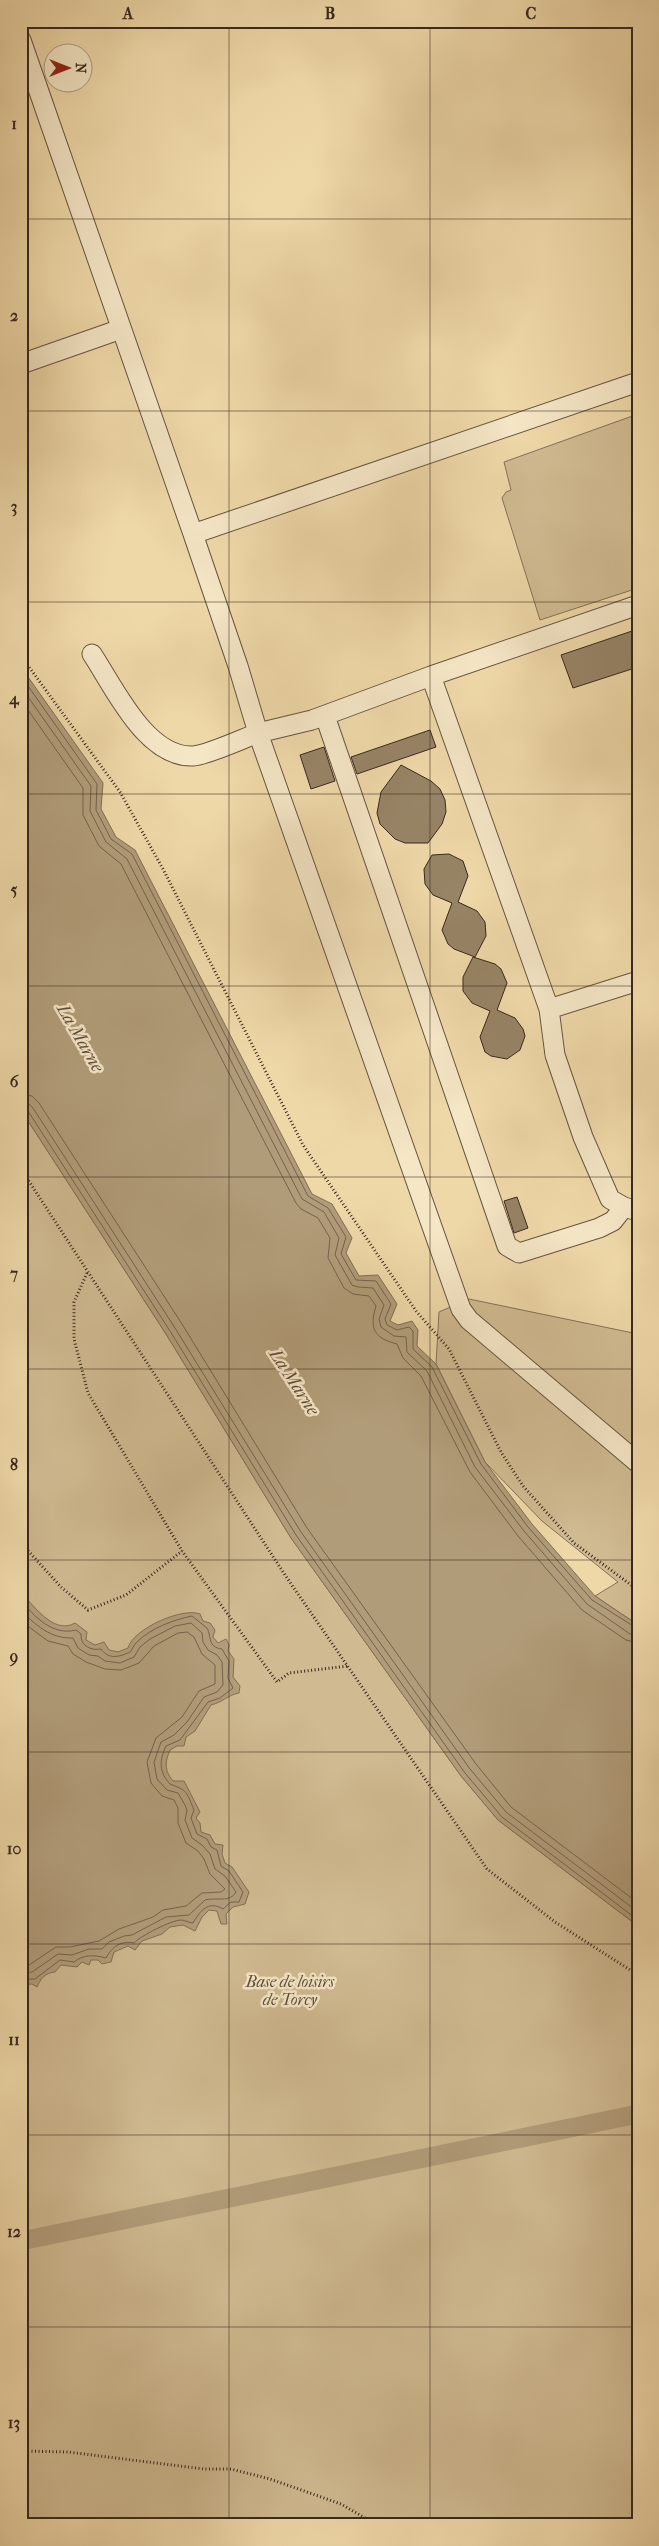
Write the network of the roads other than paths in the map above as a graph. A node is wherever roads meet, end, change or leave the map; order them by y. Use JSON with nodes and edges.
{"nodes":[{"id":1,"x":21,"y":40,"type":"edge"},
{"id":2,"x":121,"y":329,"type":"junction"},
{"id":3,"x":21,"y":364,"type":"edge"},
{"id":4,"x":638,"y":382,"type":"edge"},
{"id":5,"x":193,"y":534,"type":"junction"},
{"id":6,"x":638,"y":605,"type":"edge"},
{"id":7,"x":92,"y":654,"type":"dead end"},
{"id":8,"x":431,"y":676,"type":"junction"},
{"id":9,"x":325,"y":716,"type":"junction"},
{"id":10,"x":258,"y":733,"type":"junction"},
{"id":11,"x":638,"y":981,"type":"edge"},
{"id":12,"x":549,"y":1009,"type":"junction"},
{"id":13,"x":631,"y":1209,"type":"edge"},
{"id":14,"x":638,"y":1463,"type":"edge"}],
"edges":[{"from":1,"to":2,"type":"lane"},
{"from":2,"to":3,"type":"lane"},
{"from":2,"to":5,"type":"lane"},
{"from":4,"to":5,"type":"lane"},
{"from":5,"to":10,"type":"lane"},
{"from":6,"to":8,"type":"lane"},
{"from":7,"to":10,"type":"lane"},
{"from":8,"to":9,"type":"lane"},
{"from":8,"to":12,"type":"lane"},
{"from":9,"to":10,"type":"lane"},
{"from":9,"to":13,"type":"lane"},
{"from":10,"to":14,"type":"lane"},
{"from":11,"to":12,"type":"lane"},
{"from":12,"to":13,"type":"lane"}]}
